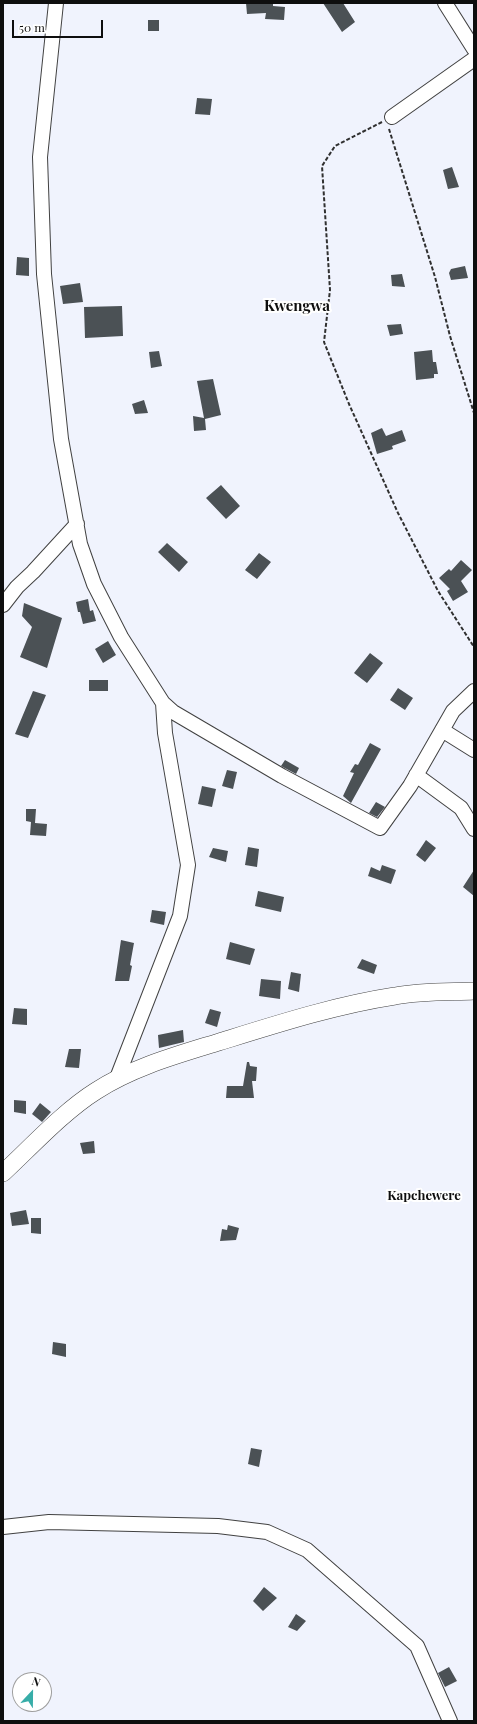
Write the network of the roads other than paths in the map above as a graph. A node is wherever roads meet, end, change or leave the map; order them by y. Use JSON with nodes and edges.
{"nodes":[{"id":1,"x":56,"y":3,"type":"edge"},
{"id":2,"x":444,"y":3,"type":"edge"},
{"id":3,"x":474,"y":49,"type":"edge"},
{"id":4,"x":474,"y":59,"type":"edge"},
{"id":5,"x":389,"y":118,"type":"road end"},
{"id":6,"x":77,"y":524,"type":"junction"},
{"id":7,"x":3,"y":605,"type":"edge"},
{"id":8,"x":474,"y":691,"type":"edge"},
{"id":9,"x":163,"y":703,"type":"junction"},
{"id":10,"x":442,"y":730,"type":"junction"},
{"id":11,"x":474,"y":750,"type":"edge"},
{"id":12,"x":416,"y":775,"type":"junction"},
{"id":13,"x":474,"y":829,"type":"edge"},
{"id":14,"x":474,"y":990,"type":"edge"},
{"id":15,"x":117,"y":1078,"type":"junction"},
{"id":16,"x":3,"y":1174,"type":"edge"},
{"id":17,"x":3,"y":1528,"type":"edge"},
{"id":18,"x":450,"y":1721,"type":"edge"}],
"edges":[{"from":1,"to":6,"type":"street"},
{"from":2,"to":3,"type":"street"},
{"from":4,"to":5,"type":"street"},
{"from":6,"to":7,"type":"street"},
{"from":6,"to":9,"type":"street"},
{"from":8,"to":10,"type":"street"},
{"from":9,"to":12,"type":"street"},
{"from":9,"to":15,"type":"street"},
{"from":10,"to":11,"type":"street"},
{"from":10,"to":12,"type":"street"},
{"from":12,"to":13,"type":"street"},
{"from":14,"to":15,"type":"street"},
{"from":15,"to":16,"type":"street"},
{"from":17,"to":18,"type":"street"}]}
